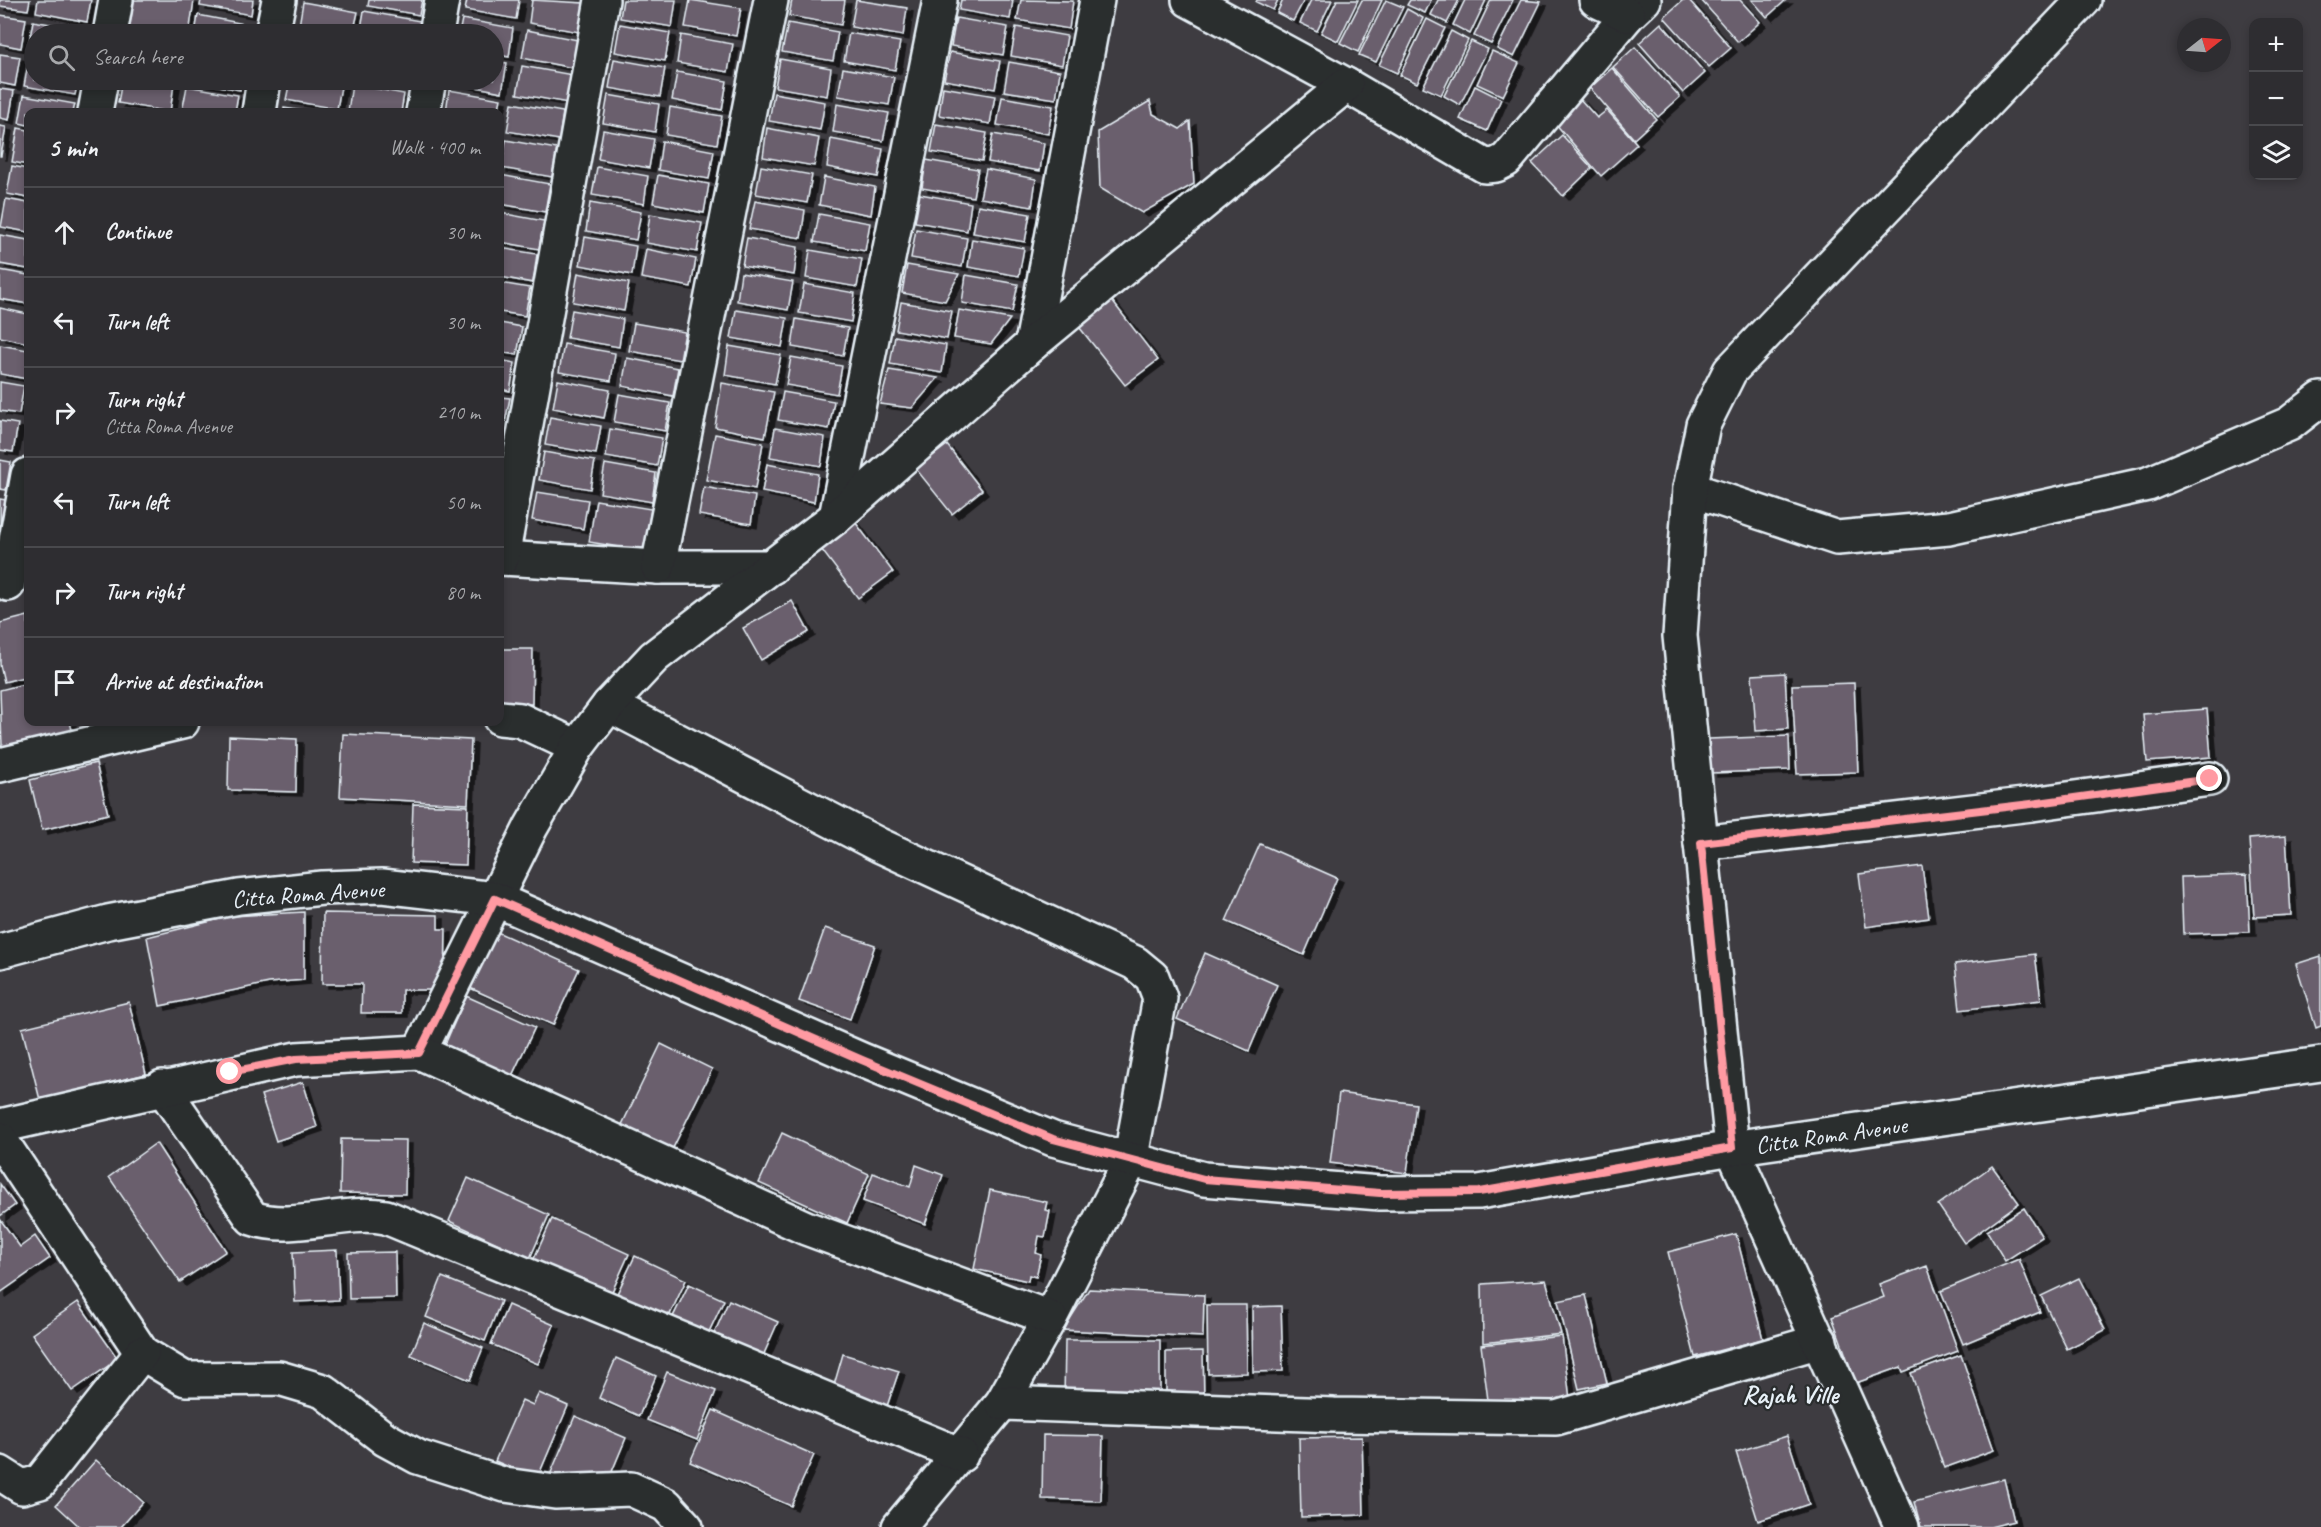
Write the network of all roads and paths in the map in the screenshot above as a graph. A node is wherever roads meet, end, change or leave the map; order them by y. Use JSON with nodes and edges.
{"nodes":[{"id":1,"x":116,"y":0,"type":"edge"},
{"id":2,"x":279,"y":0,"type":"edge"},
{"id":3,"x":442,"y":0,"type":"edge"},
{"id":4,"x":602,"y":0,"type":"edge"},
{"id":5,"x":771,"y":0,"type":"edge"},
{"id":6,"x":940,"y":0,"type":"edge"},
{"id":7,"x":1097,"y":0,"type":"edge"},
{"id":8,"x":1189,"y":0,"type":"edge"},
{"id":9,"x":1596,"y":0,"type":"edge"},
{"id":10,"x":2084,"y":0,"type":"edge"},
{"id":11,"x":1636,"y":7,"type":"edge"},
{"id":12,"x":112,"y":24,"type":"edge"},
{"id":13,"x":274,"y":24,"type":"edge"},
{"id":14,"x":438,"y":24,"type":"edge"},
{"id":15,"x":1346,"y":85,"type":"junction"},
{"id":16,"x":99,"y":90,"type":"edge"},
{"id":17,"x":262,"y":90,"type":"edge"},
{"id":18,"x":427,"y":90,"type":"edge"},
{"id":19,"x":96,"y":108,"type":"edge"},
{"id":20,"x":259,"y":108,"type":"edge"},
{"id":21,"x":424,"y":108,"type":"edge"},
{"id":22,"x":1032,"y":344,"type":"junction"},
{"id":23,"x":2321,"y":399,"type":"edge"},
{"id":24,"x":1690,"y":489,"type":"junction"},
{"id":25,"x":24,"y":502,"type":"edge"},
{"id":26,"x":836,"y":517,"type":"junction"},
{"id":27,"x":504,"y":541,"type":"edge"},
{"id":28,"x":504,"y":558,"type":"edge"},
{"id":29,"x":658,"y":567,"type":"junction"},
{"id":30,"x":771,"y":567,"type":"junction"},
{"id":31,"x":12,"y":583,"type":"edge"},
{"id":32,"x":609,"y":705,"type":"junction"},
{"id":33,"x":504,"y":718,"type":"edge"},
{"id":34,"x":165,"y":726,"type":"edge"},
{"id":35,"x":577,"y":747,"type":"junction"},
{"id":36,"x":0,"y":765,"type":"edge"},
{"id":37,"x":2210,"y":779,"type":"dead end"},
{"id":38,"x":1701,"y":843,"type":"junction"},
{"id":39,"x":495,"y":899,"type":"junction"},
{"id":40,"x":0,"y":951,"type":"edge"},
{"id":41,"x":419,"y":1053,"type":"junction"},
{"id":42,"x":2321,"y":1064,"type":"edge"},
{"id":43,"x":162,"y":1087,"type":"junction"},
{"id":44,"x":0,"y":1126,"type":"edge"},
{"id":45,"x":0,"y":1139,"type":"edge"},
{"id":46,"x":1732,"y":1148,"type":"junction"},
{"id":47,"x":1130,"y":1162,"type":"junction"},
{"id":48,"x":1050,"y":1318,"type":"junction"},
{"id":49,"x":1820,"y":1341,"type":"junction"},
{"id":50,"x":142,"y":1353,"type":"junction"},
{"id":51,"x":1002,"y":1403,"type":"junction"},
{"id":52,"x":961,"y":1455,"type":"junction"},
{"id":53,"x":0,"y":1473,"type":"edge"},
{"id":54,"x":686,"y":1527,"type":"edge"},
{"id":55,"x":899,"y":1527,"type":"edge"},
{"id":56,"x":1902,"y":1527,"type":"edge"}],
"edges":[{"from":1,"to":12,"type":"street"},
{"from":2,"to":13,"type":"street"},
{"from":3,"to":14,"type":"street"},
{"from":4,"to":27,"type":"street"},
{"from":5,"to":29,"type":"street"},
{"from":6,"to":26,"type":"street"},
{"from":7,"to":22,"type":"street"},
{"from":8,"to":15,"type":"street"},
{"from":9,"to":11,"type":"street"},
{"from":10,"to":24,"type":"street"},
{"from":11,"to":15,"type":"street"},
{"from":15,"to":22,"type":"street"},
{"from":16,"to":19,"type":"street"},
{"from":17,"to":20,"type":"street"},
{"from":18,"to":21,"type":"street"},
{"from":22,"to":26,"type":"street"},
{"from":23,"to":24,"type":"street"},
{"from":24,"to":38,"type":"street"},
{"from":25,"to":31,"type":"street"},
{"from":26,"to":30,"type":"street"},
{"from":28,"to":29,"type":"street"},
{"from":29,"to":30,"type":"street"},
{"from":30,"to":32,"type":"street"},
{"from":32,"to":35,"type":"street"},
{"from":32,"to":47,"type":"street"},
{"from":33,"to":35,"type":"street"},
{"from":34,"to":36,"type":"street"},
{"from":35,"to":39,"type":"street"},
{"from":37,"to":38,"type":"street"},
{"from":38,"to":46,"type":"street"},
{"from":39,"to":40,"type":"street","name":"Citta Roma Avenue"},
{"from":39,"to":41,"type":"street"},
{"from":39,"to":47,"type":"street","name":"Citta Roma Avenue"},
{"from":41,"to":43,"type":"street"},
{"from":41,"to":48,"type":"street"},
{"from":42,"to":46,"type":"street","name":"Citta Roma Avenue"},
{"from":43,"to":44,"type":"street"},
{"from":43,"to":52,"type":"street"},
{"from":45,"to":50,"type":"street"},
{"from":46,"to":47,"type":"street","name":"Citta Roma Avenue"},
{"from":46,"to":49,"type":"street"},
{"from":47,"to":48,"type":"street"},
{"from":48,"to":51,"type":"street"},
{"from":49,"to":51,"type":"street"},
{"from":49,"to":56,"type":"street"},
{"from":50,"to":53,"type":"street"},
{"from":50,"to":54,"type":"street"},
{"from":51,"to":52,"type":"street"},
{"from":52,"to":55,"type":"street"}]}
